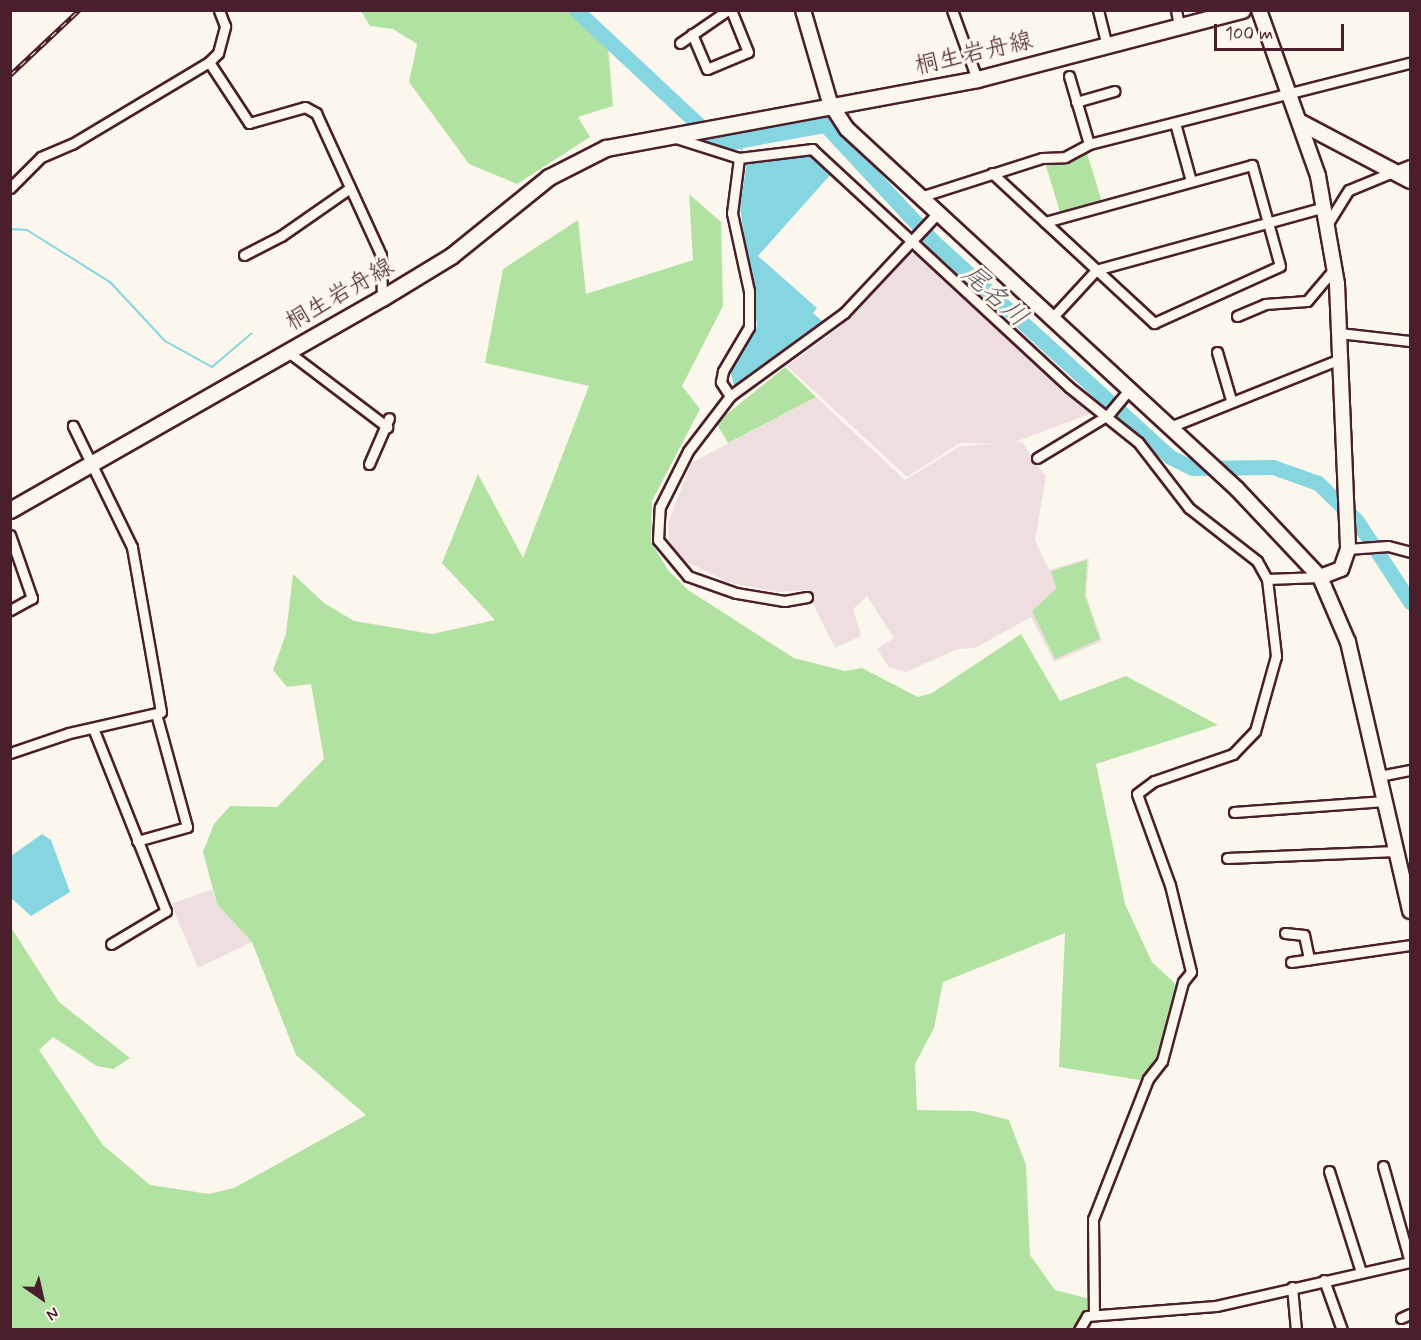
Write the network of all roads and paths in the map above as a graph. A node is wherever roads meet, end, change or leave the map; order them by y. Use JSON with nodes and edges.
{"nodes":[{"id":1,"x":219,"y":10,"type":"edge"},
{"id":2,"x":729,"y":10,"type":"edge"},
{"id":3,"x":803,"y":10,"type":"edge"},
{"id":4,"x":952,"y":10,"type":"edge"},
{"id":5,"x":1098,"y":10,"type":"edge"},
{"id":6,"x":1242,"y":10,"type":"edge"},
{"id":7,"x":1259,"y":10,"type":"edge"},
{"id":8,"x":1178,"y":18,"type":"edge"},
{"id":9,"x":692,"y":34,"type":"junction"},
{"id":10,"x":680,"y":43,"type":"dead end"},
{"id":11,"x":1107,"y":45,"type":"junction"},
{"id":12,"x":209,"y":62,"type":"junction"},
{"id":13,"x":1410,"y":63,"type":"edge"},
{"id":14,"x":1069,"y":76,"type":"dead end"},
{"id":15,"x":977,"y":79,"type":"junction"},
{"id":16,"x":1114,"y":91,"type":"dead end"},
{"id":17,"x":1290,"y":97,"type":"junction"},
{"id":18,"x":1076,"y":102,"type":"junction"},
{"id":19,"x":830,"y":103,"type":"junction"},
{"id":20,"x":1300,"y":122,"type":"junction"},
{"id":21,"x":1175,"y":123,"type":"junction"},
{"id":22,"x":666,"y":135,"type":"junction"},
{"id":23,"x":1089,"y":144,"type":"junction"},
{"id":24,"x":739,"y":158,"type":"junction"},
{"id":25,"x":1410,"y":165,"type":"edge"},
{"id":26,"x":1392,"y":172,"type":"junction"},
{"id":27,"x":992,"y":174,"type":"junction"},
{"id":28,"x":1410,"y":180,"type":"edge"},
{"id":29,"x":1191,"y":182,"type":"junction"},
{"id":30,"x":10,"y":188,"type":"edge"},
{"id":31,"x":350,"y":188,"type":"junction"},
{"id":32,"x":920,"y":197,"type":"junction"},
{"id":33,"x":1324,"y":207,"type":"junction"},
{"id":34,"x":933,"y":217,"type":"junction"},
{"id":35,"x":1045,"y":222,"type":"junction"},
{"id":36,"x":1268,"y":222,"type":"junction"},
{"id":37,"x":1328,"y":223,"type":"junction"},
{"id":38,"x":915,"y":238,"type":"junction"},
{"id":39,"x":244,"y":255,"type":"dead end"},
{"id":40,"x":1335,"y":268,"type":"junction"},
{"id":41,"x":1096,"y":270,"type":"junction"},
{"id":42,"x":382,"y":298,"type":"junction"},
{"id":43,"x":1237,"y":316,"type":"dead end"},
{"id":44,"x":1051,"y":319,"type":"junction"},
{"id":45,"x":1339,"y":333,"type":"junction"},
{"id":46,"x":1410,"y":341,"type":"edge"},
{"id":47,"x":287,"y":351,"type":"junction"},
{"id":48,"x":1217,"y":352,"type":"dead end"},
{"id":49,"x":1340,"y":359,"type":"junction"},
{"id":50,"x":1126,"y":394,"type":"junction"},
{"id":51,"x":730,"y":396,"type":"junction"},
{"id":52,"x":1231,"y":400,"type":"junction"},
{"id":53,"x":1109,"y":413,"type":"junction"},
{"id":54,"x":1168,"y":423,"type":"junction"},
{"id":55,"x":73,"y":426,"type":"dead end"},
{"id":56,"x":1037,"y":458,"type":"dead end"},
{"id":57,"x":89,"y":463,"type":"junction"},
{"id":58,"x":369,"y":464,"type":"dead end"},
{"id":59,"x":10,"y":510,"type":"edge"},
{"id":60,"x":10,"y":535,"type":"edge"},
{"id":61,"x":1348,"y":549,"type":"junction"},
{"id":62,"x":1410,"y":552,"type":"edge"},
{"id":63,"x":1320,"y":577,"type":"junction"},
{"id":64,"x":1267,"y":579,"type":"junction"},
{"id":65,"x":807,"y":597,"type":"dead end"},
{"id":66,"x":10,"y":610,"type":"edge"},
{"id":67,"x":156,"y":714,"type":"junction"},
{"id":68,"x":93,"y":728,"type":"junction"},
{"id":69,"x":10,"y":753,"type":"edge"},
{"id":70,"x":1410,"y":770,"type":"edge"},
{"id":71,"x":1379,"y":776,"type":"junction"},
{"id":72,"x":1385,"y":801,"type":"junction"},
{"id":73,"x":1234,"y":812,"type":"dead end"},
{"id":74,"x":137,"y":841,"type":"junction"},
{"id":75,"x":1396,"y":851,"type":"junction"},
{"id":76,"x":1227,"y":858,"type":"dead end"},
{"id":77,"x":1406,"y":872,"type":"edge"},
{"id":78,"x":1410,"y":911,"type":"edge"},
{"id":79,"x":1286,"y":933,"type":"dead end"},
{"id":80,"x":111,"y":944,"type":"dead end"},
{"id":81,"x":1410,"y":945,"type":"edge"},
{"id":82,"x":1309,"y":959,"type":"junction"},
{"id":83,"x":1291,"y":962,"type":"dead end"},
{"id":84,"x":1383,"y":1166,"type":"dead end"},
{"id":85,"x":1329,"y":1172,"type":"dead end"},
{"id":86,"x":1410,"y":1262,"type":"edge"},
{"id":87,"x":1361,"y":1272,"type":"junction"},
{"id":88,"x":1324,"y":1280,"type":"junction"},
{"id":89,"x":1292,"y":1287,"type":"junction"},
{"id":90,"x":1094,"y":1315,"type":"junction"},
{"id":91,"x":1079,"y":1329,"type":"edge"},
{"id":92,"x":1296,"y":1329,"type":"edge"},
{"id":93,"x":1342,"y":1329,"type":"edge"}],
"edges":[{"from":1,"to":12,"type":"street"},
{"from":2,"to":9,"type":"street"},
{"from":2,"to":9,"type":"street"},
{"from":3,"to":19,"type":"street"},
{"from":4,"to":15,"type":"street"},
{"from":5,"to":11,"type":"street"},
{"from":6,"to":8,"type":"main road","name":"桐生岩舟線"},
{"from":7,"to":17,"type":"street"},
{"from":8,"to":11,"type":"main road","name":"桐生岩舟線"},
{"from":9,"to":10,"type":"street"},
{"from":11,"to":15,"type":"main road","name":"桐生岩舟線"},
{"from":12,"to":30,"type":"street"},
{"from":12,"to":31,"type":"street"},
{"from":13,"to":17,"type":"street"},
{"from":14,"to":18,"type":"street"},
{"from":15,"to":19,"type":"main road","name":"桐生岩舟線"},
{"from":16,"to":18,"type":"street"},
{"from":17,"to":20,"type":"street"},
{"from":17,"to":21,"type":"street"},
{"from":18,"to":23,"type":"street"},
{"from":19,"to":22,"type":"main road","name":"桐生岩舟線"},
{"from":19,"to":32,"type":"street"},
{"from":20,"to":26,"type":"main road"},
{"from":20,"to":33,"type":"street"},
{"from":21,"to":23,"type":"street"},
{"from":21,"to":29,"type":"street"},
{"from":22,"to":24,"type":"street"},
{"from":22,"to":42,"type":"main road","name":"桐生岩舟線"},
{"from":23,"to":27,"type":"street"},
{"from":24,"to":38,"type":"street"},
{"from":24,"to":51,"type":"street"},
{"from":25,"to":26,"type":"street"},
{"from":26,"to":28,"type":"main road"},
{"from":26,"to":37,"type":"street"},
{"from":27,"to":32,"type":"street"},
{"from":27,"to":35,"type":"street"},
{"from":29,"to":35,"type":"street"},
{"from":29,"to":36,"type":"street"},
{"from":31,"to":39,"type":"street"},
{"from":31,"to":42,"type":"street"},
{"from":32,"to":34,"type":"street"},
{"from":33,"to":36,"type":"street"},
{"from":33,"to":37,"type":"street"},
{"from":34,"to":38,"type":"street"},
{"from":34,"to":44,"type":"street"},
{"from":35,"to":41,"type":"street"},
{"from":36,"to":41,"type":"street"},
{"from":36,"to":41,"type":"street"},
{"from":37,"to":40,"type":"street"},
{"from":38,"to":51,"type":"street"},
{"from":38,"to":53,"type":"street"},
{"from":40,"to":43,"type":"street"},
{"from":40,"to":45,"type":"street"},
{"from":41,"to":44,"type":"street"},
{"from":42,"to":47,"type":"main road","name":"桐生岩舟線"},
{"from":44,"to":50,"type":"street"},
{"from":45,"to":46,"type":"street"},
{"from":45,"to":49,"type":"street"},
{"from":47,"to":57,"type":"main road","name":"桐生岩舟線"},
{"from":47,"to":58,"type":"street"},
{"from":48,"to":52,"type":"street"},
{"from":49,"to":52,"type":"street"},
{"from":49,"to":61,"type":"street"},
{"from":50,"to":53,"type":"street"},
{"from":50,"to":54,"type":"street"},
{"from":51,"to":65,"type":"street"},
{"from":52,"to":54,"type":"street"},
{"from":53,"to":56,"type":"street"},
{"from":53,"to":64,"type":"street"},
{"from":54,"to":63,"type":"street"},
{"from":55,"to":57,"type":"street"},
{"from":57,"to":59,"type":"main road","name":"桐生岩舟線"},
{"from":57,"to":67,"type":"street"},
{"from":60,"to":66,"type":"street"},
{"from":61,"to":62,"type":"street"},
{"from":61,"to":63,"type":"street"},
{"from":63,"to":64,"type":"street"},
{"from":63,"to":71,"type":"street"},
{"from":64,"to":90,"type":"street"},
{"from":67,"to":68,"type":"street"},
{"from":67,"to":74,"type":"street"},
{"from":68,"to":69,"type":"street"},
{"from":68,"to":74,"type":"street"},
{"from":70,"to":71,"type":"street"},
{"from":71,"to":72,"type":"street"},
{"from":72,"to":73,"type":"street"},
{"from":72,"to":75,"type":"street"},
{"from":74,"to":80,"type":"street"},
{"from":75,"to":76,"type":"street"},
{"from":75,"to":77,"type":"street"},
{"from":77,"to":78,"type":"street"},
{"from":79,"to":82,"type":"street"},
{"from":81,"to":82,"type":"street"},
{"from":82,"to":83,"type":"street"},
{"from":84,"to":86,"type":"street"},
{"from":85,"to":87,"type":"street"},
{"from":86,"to":87,"type":"street"},
{"from":87,"to":88,"type":"street"},
{"from":88,"to":89,"type":"street"},
{"from":88,"to":93,"type":"street"},
{"from":89,"to":90,"type":"street"},
{"from":89,"to":92,"type":"street"},
{"from":90,"to":91,"type":"street"}]}
